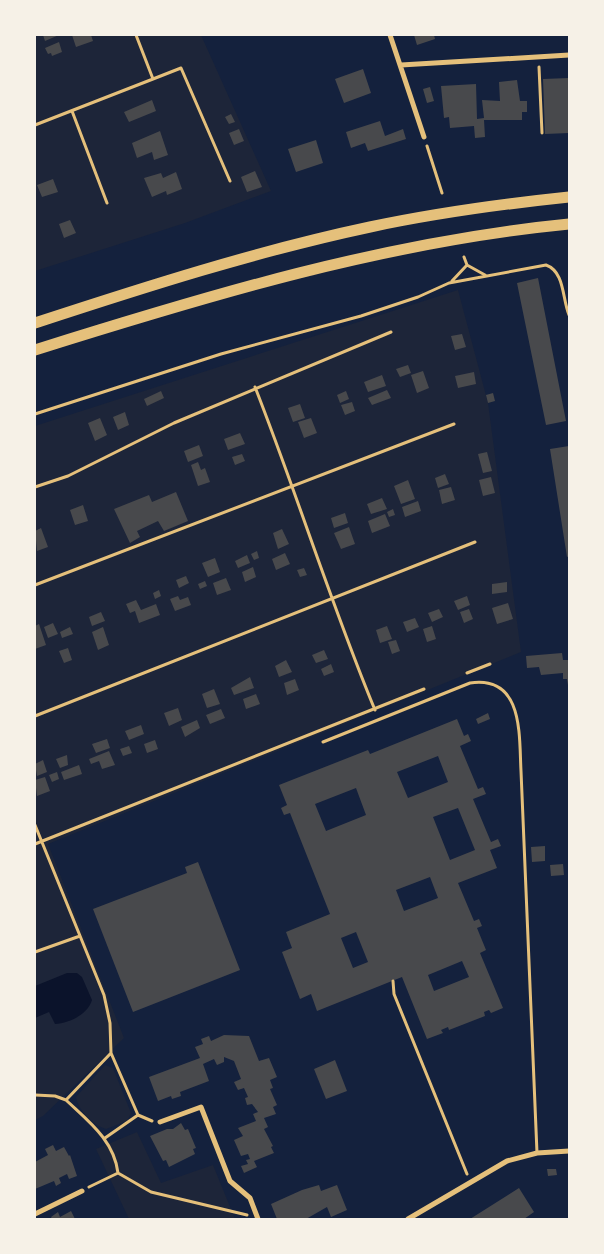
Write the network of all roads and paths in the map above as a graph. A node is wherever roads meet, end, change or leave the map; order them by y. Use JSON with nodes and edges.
{"nodes":[{"id":1,"x":136,"y":35,"type":"edge"},
{"id":2,"x":390,"y":35,"type":"edge"},
{"id":3,"x":569,"y":55,"type":"edge"},
{"id":4,"x":538,"y":56,"type":"junction"},
{"id":5,"x":401,"y":65,"type":"junction"},
{"id":6,"x":154,"y":79,"type":"junction"},
{"id":7,"x":72,"y":110,"type":"junction"},
{"id":8,"x":35,"y":125,"type":"edge"},
{"id":9,"x":542,"y":133,"type":"dead end"},
{"id":10,"x":424,"y":137,"type":"joint"},
{"id":11,"x":230,"y":181,"type":"dead end"},
{"id":12,"x":442,"y":193,"type":"dead end"},
{"id":13,"x":569,"y":197,"type":"edge"},
{"id":14,"x":107,"y":203,"type":"dead end"},
{"id":15,"x":569,"y":224,"type":"edge"},
{"id":16,"x":464,"y":257,"type":"dead end"},
{"id":17,"x":467,"y":265,"type":"junction"},
{"id":18,"x":486,"y":275,"type":"junction"},
{"id":19,"x":450,"y":283,"type":"junction"},
{"id":20,"x":569,"y":315,"type":"edge"},
{"id":21,"x":35,"y":323,"type":"edge"},
{"id":22,"x":391,"y":332,"type":"dead end"},
{"id":23,"x":35,"y":350,"type":"edge"},
{"id":24,"x":255,"y":387,"type":"junction"},
{"id":25,"x":35,"y":414,"type":"edge"},
{"id":26,"x":454,"y":424,"type":"dead end"},
{"id":27,"x":293,"y":486,"type":"junction"},
{"id":28,"x":35,"y":488,"type":"edge"},
{"id":29,"x":475,"y":542,"type":"dead end"},
{"id":30,"x":35,"y":585,"type":"edge"},
{"id":31,"x":331,"y":599,"type":"junction"},
{"id":32,"x":490,"y":664,"type":"dead end"},
{"id":33,"x":463,"y":674,"type":"dead end"},
{"id":34,"x":428,"y":688,"type":"dead end"},
{"id":35,"x":374,"y":709,"type":"junction"},
{"id":36,"x":35,"y":716,"type":"edge"},
{"id":37,"x":322,"y":742,"type":"dead end"},
{"id":38,"x":35,"y":825,"type":"edge"},
{"id":39,"x":42,"y":842,"type":"junction"},
{"id":40,"x":35,"y":844,"type":"edge"},
{"id":41,"x":80,"y":936,"type":"junction"},
{"id":42,"x":35,"y":952,"type":"edge"},
{"id":43,"x":392,"y":981,"type":"dead end"},
{"id":44,"x":110,"y":1053,"type":"junction"},
{"id":45,"x":35,"y":1096,"type":"edge"},
{"id":46,"x":66,"y":1100,"type":"junction"},
{"id":47,"x":160,"y":1122,"type":"dead end"},
{"id":48,"x":105,"y":1138,"type":"junction"},
{"id":49,"x":569,"y":1151,"type":"edge"},
{"id":50,"x":537,"y":1153,"type":"junction"},
{"id":51,"x":118,"y":1173,"type":"junction"},
{"id":52,"x":470,"y":1182,"type":"junction"},
{"id":53,"x":82,"y":1191,"type":"joint"},
{"id":54,"x":35,"y":1214,"type":"edge"},
{"id":55,"x":258,"y":1218,"type":"edge"},
{"id":56,"x":408,"y":1219,"type":"edge"}],
"edges":[{"from":1,"to":6,"type":"path"},
{"from":2,"to":5,"type":"street"},
{"from":3,"to":4,"type":"street"},
{"from":4,"to":5,"type":"street"},
{"from":4,"to":9,"type":"path"},
{"from":5,"to":10,"type":"street"},
{"from":6,"to":7,"type":"path"},
{"from":6,"to":11,"type":"path"},
{"from":7,"to":8,"type":"path"},
{"from":7,"to":14,"type":"path"},
{"from":10,"to":12,"type":"path"},
{"from":13,"to":21,"type":"highway"},
{"from":15,"to":23,"type":"highway"},
{"from":16,"to":17,"type":"path"},
{"from":17,"to":18,"type":"path"},
{"from":17,"to":19,"type":"path"},
{"from":18,"to":19,"type":"path"},
{"from":18,"to":20,"type":"path"},
{"from":19,"to":25,"type":"path"},
{"from":22,"to":24,"type":"path"},
{"from":24,"to":27,"type":"path"},
{"from":24,"to":28,"type":"path"},
{"from":26,"to":27,"type":"path"},
{"from":27,"to":30,"type":"path"},
{"from":27,"to":31,"type":"path"},
{"from":29,"to":31,"type":"path"},
{"from":31,"to":35,"type":"path"},
{"from":31,"to":36,"type":"path"},
{"from":32,"to":33,"type":"path"},
{"from":34,"to":35,"type":"path"},
{"from":35,"to":39,"type":"path"},
{"from":37,"to":50,"type":"lane"},
{"from":38,"to":39,"type":"path"},
{"from":39,"to":40,"type":"path"},
{"from":39,"to":41,"type":"path"},
{"from":41,"to":42,"type":"path"},
{"from":41,"to":44,"type":"path"},
{"from":43,"to":52,"type":"path"},
{"from":44,"to":46,"type":"path"},
{"from":44,"to":48,"type":"path"},
{"from":45,"to":46,"type":"path"},
{"from":46,"to":48,"type":"path"},
{"from":47,"to":55,"type":"street"},
{"from":48,"to":51,"type":"path"},
{"from":49,"to":50,"type":"street"},
{"from":50,"to":52,"type":"street"},
{"from":51,"to":53,"type":"path"},
{"from":51,"to":55,"type":"path"},
{"from":52,"to":56,"type":"street"},
{"from":53,"to":54,"type":"street"}]}
